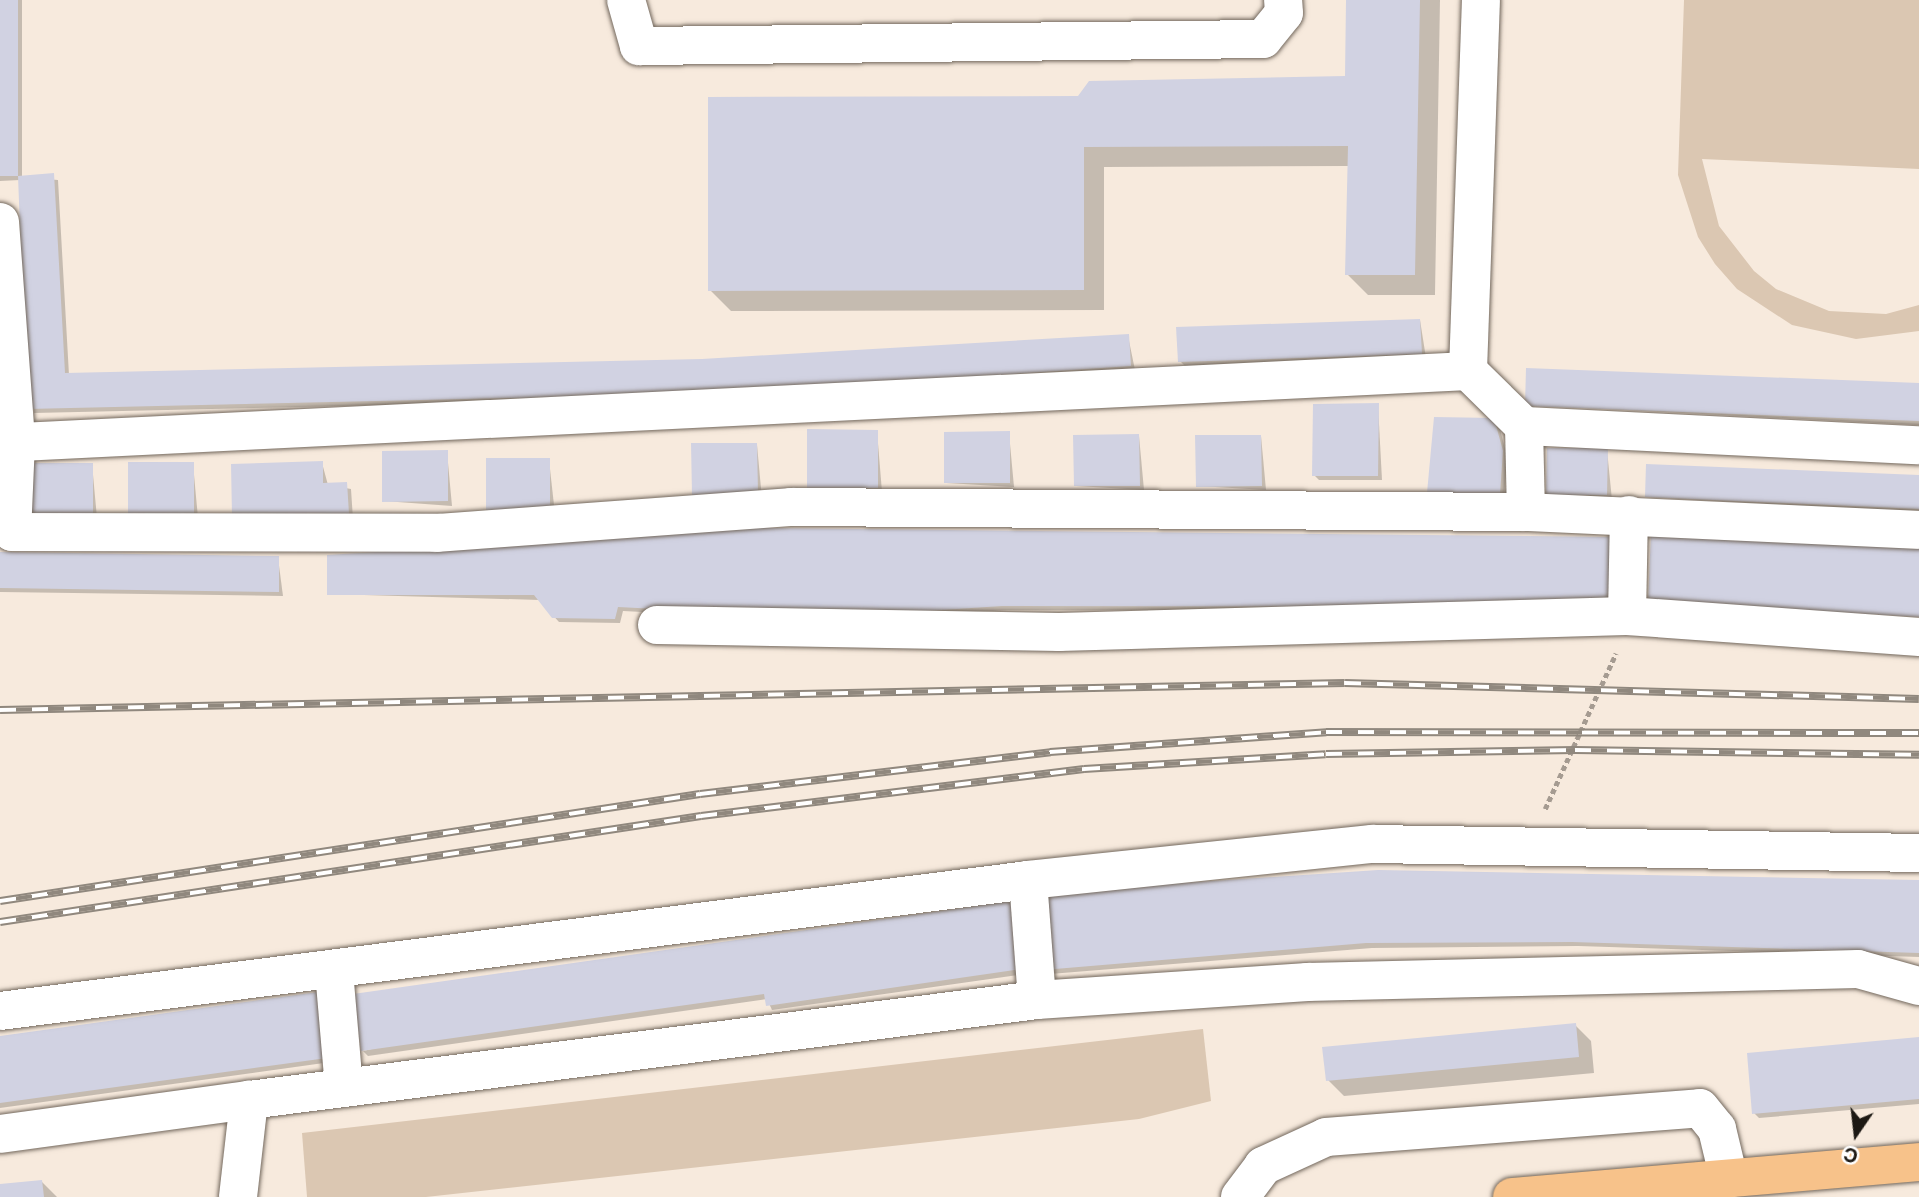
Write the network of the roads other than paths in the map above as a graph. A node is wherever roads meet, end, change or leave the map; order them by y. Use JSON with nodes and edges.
{"nodes":[{"id":1,"x":626,"y":0,"type":"edge"},
{"id":2,"x":1283,"y":0,"type":"edge"},
{"id":3,"x":1481,"y":0,"type":"edge"},
{"id":4,"x":0,"y":222,"type":"edge"},
{"id":5,"x":1468,"y":371,"type":"junction"},
{"id":6,"x":1524,"y":426,"type":"junction"},
{"id":7,"x":8,"y":443,"type":"edge"},
{"id":8,"x":1919,"y":444,"type":"edge"},
{"id":9,"x":1526,"y":512,"type":"junction"},
{"id":10,"x":1629,"y":515,"type":"junction"},
{"id":11,"x":1919,"y":530,"type":"edge"},
{"id":12,"x":1626,"y":615,"type":"junction"},
{"id":13,"x":657,"y":625,"type":"dead end"},
{"id":14,"x":1919,"y":637,"type":"edge"},
{"id":15,"x":1919,"y":853,"type":"edge"},
{"id":16,"x":1027,"y":880,"type":"junction"},
{"id":17,"x":1858,"y":969,"type":"junction"},
{"id":18,"x":334,"y":971,"type":"junction"},
{"id":19,"x":1919,"y":972,"type":"edge"},
{"id":20,"x":1919,"y":986,"type":"edge"},
{"id":21,"x":1037,"y":1000,"type":"junction"},
{"id":22,"x":0,"y":1011,"type":"edge"},
{"id":23,"x":344,"y":1087,"type":"junction"},
{"id":24,"x":249,"y":1100,"type":"junction"},
{"id":25,"x":0,"y":1134,"type":"edge"},
{"id":26,"x":1919,"y":1162,"type":"edge"},
{"id":27,"x":1817,"y":1174,"type":"junction"},
{"id":28,"x":1919,"y":1178,"type":"edge"},
{"id":29,"x":1729,"y":1179,"type":"junction"},
{"id":30,"x":238,"y":1197,"type":"edge"},
{"id":31,"x":1240,"y":1197,"type":"edge"},
{"id":32,"x":1512,"y":1197,"type":"edge"}],
"edges":[{"from":1,"to":2,"type":"lane"},
{"from":3,"to":5,"type":"lane"},
{"from":4,"to":7,"type":"lane"},
{"from":5,"to":6,"type":"lane"},
{"from":5,"to":7,"type":"lane"},
{"from":6,"to":8,"type":"lane"},
{"from":6,"to":9,"type":"lane"},
{"from":7,"to":9,"type":"lane"},
{"from":9,"to":10,"type":"lane"},
{"from":10,"to":11,"type":"lane"},
{"from":10,"to":12,"type":"lane"},
{"from":12,"to":13,"type":"lane"},
{"from":12,"to":14,"type":"lane"},
{"from":15,"to":16,"type":"lane"},
{"from":16,"to":18,"type":"lane"},
{"from":16,"to":21,"type":"lane"},
{"from":17,"to":19,"type":"lane"},
{"from":17,"to":20,"type":"lane"},
{"from":17,"to":21,"type":"lane"},
{"from":18,"to":22,"type":"lane"},
{"from":18,"to":23,"type":"lane"},
{"from":21,"to":23,"type":"lane"},
{"from":23,"to":24,"type":"lane"},
{"from":24,"to":25,"type":"lane"},
{"from":24,"to":30,"type":"lane"},
{"from":26,"to":27,"type":"highway"},
{"from":27,"to":28,"type":"highway"},
{"from":27,"to":29,"type":"highway"},
{"from":29,"to":31,"type":"lane"},
{"from":29,"to":32,"type":"highway"}]}
